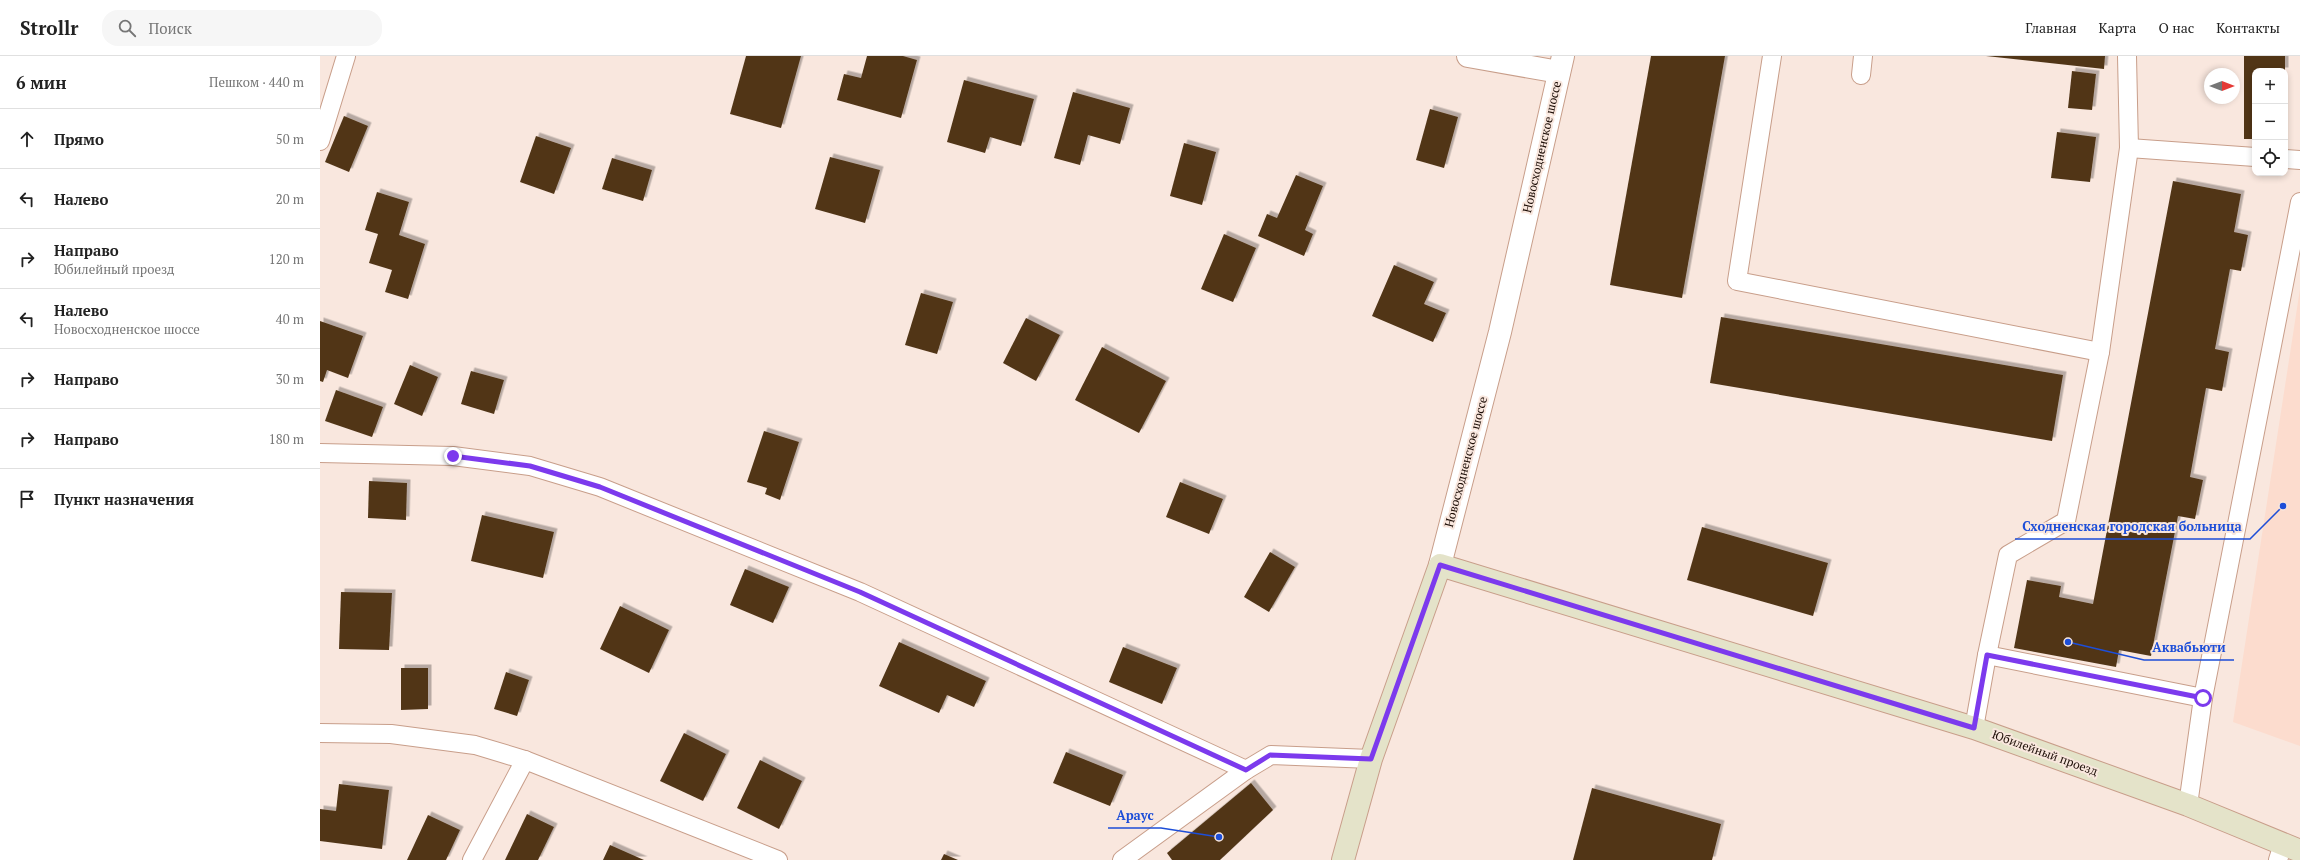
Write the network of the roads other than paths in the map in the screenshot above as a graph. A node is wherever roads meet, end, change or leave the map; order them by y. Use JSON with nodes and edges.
{"nodes":[{"id":1,"x":346,"y":56,"type":"edge"},
{"id":2,"x":1468,"y":56,"type":"edge"},
{"id":3,"x":1772,"y":56,"type":"edge"},
{"id":4,"x":1863,"y":56,"type":"edge"},
{"id":5,"x":2126,"y":56,"type":"edge"},
{"id":6,"x":1561,"y":64,"type":"edge"},
{"id":7,"x":1861,"y":75,"type":"dead end"},
{"id":8,"x":320,"y":141,"type":"edge"},
{"id":9,"x":2129,"y":148,"type":"junction"},
{"id":10,"x":2252,"y":157,"type":"edge"},
{"id":11,"x":2288,"y":159,"type":"edge"},
{"id":12,"x":2300,"y":160,"type":"edge"},
{"id":13,"x":2300,"y":202,"type":"edge"},
{"id":14,"x":2100,"y":352,"type":"junction"},
{"id":15,"x":320,"y":453,"type":"edge"},
{"id":16,"x":1440,"y":565,"type":"junction"},
{"id":17,"x":1987,"y":655,"type":"junction"},
{"id":18,"x":2203,"y":698,"type":"junction"},
{"id":19,"x":1974,"y":728,"type":"junction"},
{"id":20,"x":320,"y":733,"type":"edge"},
{"id":21,"x":1371,"y":759,"type":"junction"},
{"id":22,"x":525,"y":760,"type":"junction"},
{"id":23,"x":1246,"y":770,"type":"junction"},
{"id":24,"x":2188,"y":805,"type":"junction"},
{"id":25,"x":2287,"y":852,"type":"edge"},
{"id":26,"x":472,"y":860,"type":"edge"},
{"id":27,"x":778,"y":860,"type":"edge"},
{"id":28,"x":1122,"y":860,"type":"edge"},
{"id":29,"x":1343,"y":860,"type":"edge"}],
"edges":[{"from":1,"to":8,"type":"lane"},
{"from":2,"to":6,"type":"street"},
{"from":3,"to":14,"type":"lane"},
{"from":4,"to":7,"type":"lane"},
{"from":5,"to":9,"type":"lane"},
{"from":6,"to":16,"type":"street","name":"Новосходненское шоссе"},
{"from":9,"to":10,"type":"lane"},
{"from":9,"to":14,"type":"lane"},
{"from":11,"to":12,"type":"lane"},
{"from":13,"to":18,"type":"lane"},
{"from":14,"to":17,"type":"lane"},
{"from":15,"to":23,"type":"lane"},
{"from":16,"to":19,"type":"main road","name":"Юбилейный проезд"},
{"from":16,"to":21,"type":"main road","name":"Новосходненское шоссе"},
{"from":17,"to":18,"type":"lane"},
{"from":17,"to":19,"type":"lane"},
{"from":18,"to":24,"type":"lane"},
{"from":19,"to":24,"type":"main road","name":"Юбилейный проезд"},
{"from":20,"to":22,"type":"lane"},
{"from":21,"to":23,"type":"lane"},
{"from":21,"to":29,"type":"main road","name":"Новосходненское шоссе"},
{"from":22,"to":26,"type":"lane"},
{"from":22,"to":27,"type":"lane"},
{"from":23,"to":28,"type":"lane"},
{"from":24,"to":25,"type":"main road","name":"Юбилейный проезд"}]}
